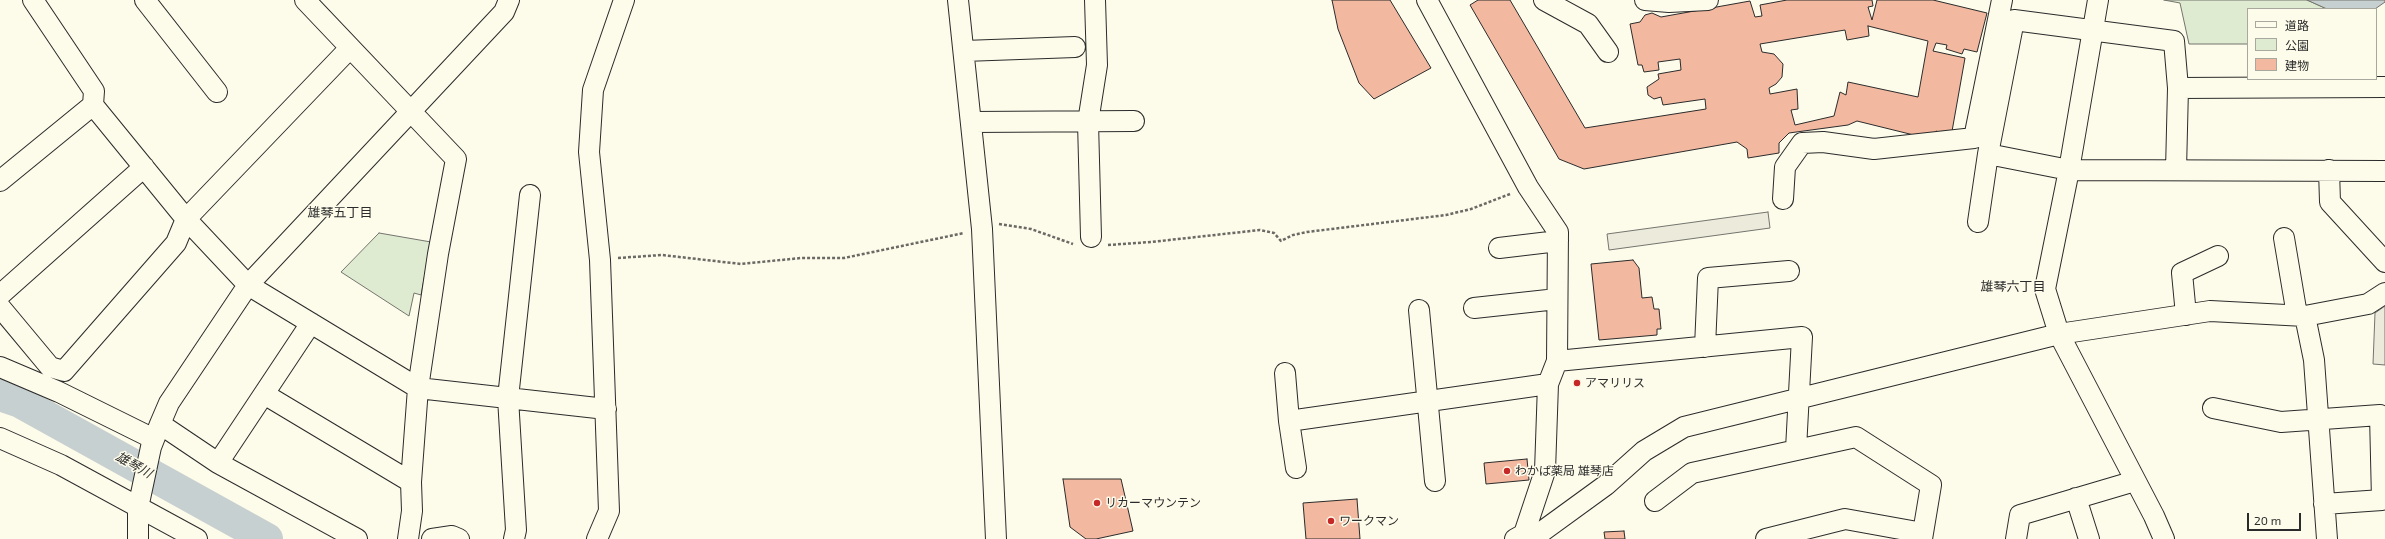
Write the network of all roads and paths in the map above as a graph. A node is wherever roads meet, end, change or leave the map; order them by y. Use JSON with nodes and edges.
{"nodes":[{"id":1,"x":33,"y":0,"type":"edge"},
{"id":2,"x":145,"y":0,"type":"edge"},
{"id":3,"x":305,"y":0,"type":"edge"},
{"id":4,"x":624,"y":0,"type":"edge"},
{"id":5,"x":958,"y":0,"type":"edge"},
{"id":6,"x":1095,"y":0,"type":"edge"},
{"id":7,"x":1427,"y":0,"type":"edge"},
{"id":8,"x":1544,"y":0,"type":"edge"},
{"id":9,"x":1645,"y":0,"type":"edge"},
{"id":10,"x":1708,"y":0,"type":"edge"},
{"id":11,"x":2002,"y":0,"type":"edge"},
{"id":12,"x":2098,"y":0,"type":"edge"},
{"id":13,"x":506,"y":6,"type":"edge"},
{"id":14,"x":2093,"y":30,"type":"junction"},
{"id":15,"x":1075,"y":47,"type":"dead end"},
{"id":16,"x":350,"y":48,"type":"junction"},
{"id":17,"x":964,"y":51,"type":"junction"},
{"id":18,"x":1608,"y":52,"type":"dead end"},
{"id":19,"x":2385,"y":86,"type":"edge"},
{"id":20,"x":2178,"y":88,"type":"junction"},
{"id":21,"x":217,"y":92,"type":"dead end"},
{"id":22,"x":93,"y":105,"type":"junction"},
{"id":23,"x":411,"y":111,"type":"junction"},
{"id":24,"x":1134,"y":121,"type":"dead end"},
{"id":25,"x":972,"y":122,"type":"junction"},
{"id":26,"x":1088,"y":122,"type":"junction"},
{"id":27,"x":1988,"y":154,"type":"junction"},
{"id":28,"x":144,"y":167,"type":"junction"},
{"id":29,"x":2069,"y":170,"type":"junction"},
{"id":30,"x":2176,"y":170,"type":"junction"},
{"id":31,"x":2329,"y":170,"type":"junction"},
{"id":32,"x":2385,"y":170,"type":"edge"},
{"id":33,"x":0,"y":181,"type":"edge"},
{"id":34,"x":1528,"y":187,"type":"junction"},
{"id":35,"x":530,"y":195,"type":"dead end"},
{"id":36,"x":1783,"y":199,"type":"dead end"},
{"id":37,"x":186,"y":219,"type":"junction"},
{"id":38,"x":1978,"y":222,"type":"dead end"},
{"id":39,"x":982,"y":230,"type":"junction"},
{"id":40,"x":2284,"y":238,"type":"dead end"},
{"id":41,"x":1558,"y":241,"type":"junction"},
{"id":42,"x":1091,"y":242,"type":"junction"},
{"id":43,"x":1499,"y":248,"type":"dead end"},
{"id":44,"x":2218,"y":256,"type":"dead end"},
{"id":45,"x":600,"y":260,"type":"junction"},
{"id":46,"x":2385,"y":262,"type":"edge"},
{"id":47,"x":1789,"y":271,"type":"dead end"},
{"id":48,"x":248,"y":285,"type":"junction"},
{"id":49,"x":2385,"y":293,"type":"edge"},
{"id":50,"x":0,"y":295,"type":"edge"},
{"id":51,"x":1557,"y":299,"type":"junction"},
{"id":52,"x":0,"y":307,"type":"edge"},
{"id":53,"x":1474,"y":308,"type":"dead end"},
{"id":54,"x":1419,"y":310,"type":"dead end"},
{"id":55,"x":2186,"y":315,"type":"junction"},
{"id":56,"x":2301,"y":316,"type":"junction"},
{"id":57,"x":310,"y":323,"type":"junction"},
{"id":58,"x":2059,"y":334,"type":"junction"},
{"id":59,"x":1705,"y":347,"type":"junction"},
{"id":60,"x":1557,"y":361,"type":"junction"},
{"id":61,"x":0,"y":367,"type":"edge"},
{"id":62,"x":1286,"y":373,"type":"dead end"},
{"id":63,"x":1548,"y":384,"type":"junction"},
{"id":64,"x":418,"y":388,"type":"junction"},
{"id":65,"x":264,"y":394,"type":"junction"},
{"id":66,"x":508,"y":398,"type":"junction"},
{"id":67,"x":1799,"y":399,"type":"junction"},
{"id":68,"x":1427,"y":403,"type":"junction"},
{"id":69,"x":2213,"y":408,"type":"dead end"},
{"id":70,"x":606,"y":409,"type":"junction"},
{"id":71,"x":2318,"y":418,"type":"junction"},
{"id":72,"x":1288,"y":421,"type":"junction"},
{"id":73,"x":155,"y":437,"type":"junction"},
{"id":74,"x":0,"y":438,"type":"edge"},
{"id":75,"x":1796,"y":448,"type":"junction"},
{"id":76,"x":218,"y":463,"type":"junction"},
{"id":77,"x":1296,"y":468,"type":"dead end"},
{"id":78,"x":1435,"y":481,"type":"dead end"},
{"id":79,"x":2135,"y":481,"type":"junction"},
{"id":80,"x":411,"y":482,"type":"junction"},
{"id":81,"x":2076,"y":498,"type":"junction"},
{"id":82,"x":1655,"y":501,"type":"dead end"},
{"id":83,"x":2324,"y":504,"type":"junction"},
{"id":84,"x":138,"y":508,"type":"junction"},
{"id":85,"x":1519,"y":536,"type":"edge"},
{"id":86,"x":1922,"y":536,"type":"edge"},
{"id":87,"x":138,"y":539,"type":"edge"},
{"id":88,"x":197,"y":539,"type":"edge"},
{"id":89,"x":357,"y":539,"type":"edge"},
{"id":90,"x":408,"y":539,"type":"edge"},
{"id":91,"x":432,"y":539,"type":"edge"},
{"id":92,"x":459,"y":539,"type":"edge"},
{"id":93,"x":514,"y":539,"type":"edge"},
{"id":94,"x":597,"y":539,"type":"edge"},
{"id":95,"x":996,"y":539,"type":"edge"},
{"id":96,"x":1766,"y":539,"type":"edge"},
{"id":97,"x":2016,"y":539,"type":"edge"},
{"id":98,"x":2089,"y":539,"type":"edge"},
{"id":99,"x":2164,"y":539,"type":"edge"},
{"id":100,"x":2327,"y":539,"type":"edge"}],
"edges":[{"from":1,"to":22,"type":"street"},
{"from":2,"to":21,"type":"street"},
{"from":3,"to":16,"type":"street"},
{"from":4,"to":45,"type":"street"},
{"from":5,"to":17,"type":"street"},
{"from":6,"to":26,"type":"street"},
{"from":7,"to":34,"type":"street"},
{"from":8,"to":18,"type":"street"},
{"from":9,"to":10,"type":"street"},
{"from":11,"to":36,"type":"street"},
{"from":12,"to":14,"type":"street"},
{"from":13,"to":23,"type":"street"},
{"from":14,"to":20,"type":"street"},
{"from":14,"to":27,"type":"street"},
{"from":14,"to":29,"type":"street"},
{"from":15,"to":17,"type":"street"},
{"from":16,"to":23,"type":"street"},
{"from":16,"to":37,"type":"street"},
{"from":17,"to":25,"type":"street"},
{"from":19,"to":20,"type":"street"},
{"from":20,"to":30,"type":"street"},
{"from":22,"to":28,"type":"street"},
{"from":22,"to":33,"type":"street"},
{"from":23,"to":48,"type":"street"},
{"from":23,"to":64,"type":"street"},
{"from":24,"to":26,"type":"street"},
{"from":25,"to":26,"type":"street"},
{"from":25,"to":39,"type":"street"},
{"from":26,"to":42,"type":"street"},
{"from":27,"to":29,"type":"street"},
{"from":27,"to":38,"type":"street"},
{"from":28,"to":37,"type":"street"},
{"from":28,"to":50,"type":"street"},
{"from":29,"to":30,"type":"street"},
{"from":29,"to":58,"type":"street"},
{"from":30,"to":31,"type":"street"},
{"from":31,"to":32,"type":"street"},
{"from":31,"to":46,"type":"street"},
{"from":34,"to":41,"type":"street"},
{"from":34,"to":42,"type":"path"},
{"from":35,"to":66,"type":"street"},
{"from":37,"to":48,"type":"street"},
{"from":37,"to":52,"type":"street"},
{"from":39,"to":42,"type":"path"},
{"from":39,"to":45,"type":"path"},
{"from":39,"to":95,"type":"street"},
{"from":40,"to":56,"type":"street"},
{"from":41,"to":43,"type":"street"},
{"from":41,"to":51,"type":"street"},
{"from":44,"to":55,"type":"street"},
{"from":45,"to":70,"type":"street"},
{"from":47,"to":59,"type":"street"},
{"from":48,"to":57,"type":"street"},
{"from":48,"to":73,"type":"street"},
{"from":49,"to":56,"type":"street"},
{"from":51,"to":53,"type":"street"},
{"from":51,"to":60,"type":"street"},
{"from":54,"to":68,"type":"street"},
{"from":55,"to":56,"type":"street"},
{"from":55,"to":58,"type":"street"},
{"from":56,"to":71,"type":"street"},
{"from":57,"to":64,"type":"street"},
{"from":57,"to":65,"type":"street"},
{"from":58,"to":67,"type":"street"},
{"from":58,"to":79,"type":"street"},
{"from":59,"to":60,"type":"street"},
{"from":59,"to":67,"type":"street"},
{"from":60,"to":63,"type":"street"},
{"from":61,"to":73,"type":"street"},
{"from":62,"to":72,"type":"street"},
{"from":63,"to":68,"type":"street"},
{"from":63,"to":85,"type":"street"},
{"from":64,"to":66,"type":"street"},
{"from":64,"to":80,"type":"street"},
{"from":65,"to":76,"type":"street"},
{"from":65,"to":80,"type":"street"},
{"from":66,"to":70,"type":"street"},
{"from":66,"to":93,"type":"street"},
{"from":67,"to":75,"type":"street"},
{"from":67,"to":85,"type":"street"},
{"from":68,"to":72,"type":"street"},
{"from":68,"to":78,"type":"street"},
{"from":69,"to":71,"type":"street"},
{"from":70,"to":94,"type":"street"},
{"from":71,"to":83,"type":"street"},
{"from":71,"to":83,"type":"street"},
{"from":72,"to":77,"type":"street"},
{"from":73,"to":76,"type":"street"},
{"from":73,"to":84,"type":"street"},
{"from":74,"to":84,"type":"street"},
{"from":75,"to":82,"type":"street"},
{"from":75,"to":86,"type":"street"},
{"from":76,"to":89,"type":"street"},
{"from":79,"to":81,"type":"street"},
{"from":79,"to":99,"type":"street"},
{"from":80,"to":90,"type":"street"},
{"from":81,"to":97,"type":"street"},
{"from":81,"to":98,"type":"street"},
{"from":83,"to":100,"type":"street"},
{"from":84,"to":87,"type":"street"},
{"from":84,"to":88,"type":"street"},
{"from":86,"to":96,"type":"street"},
{"from":91,"to":92,"type":"street"}]}
